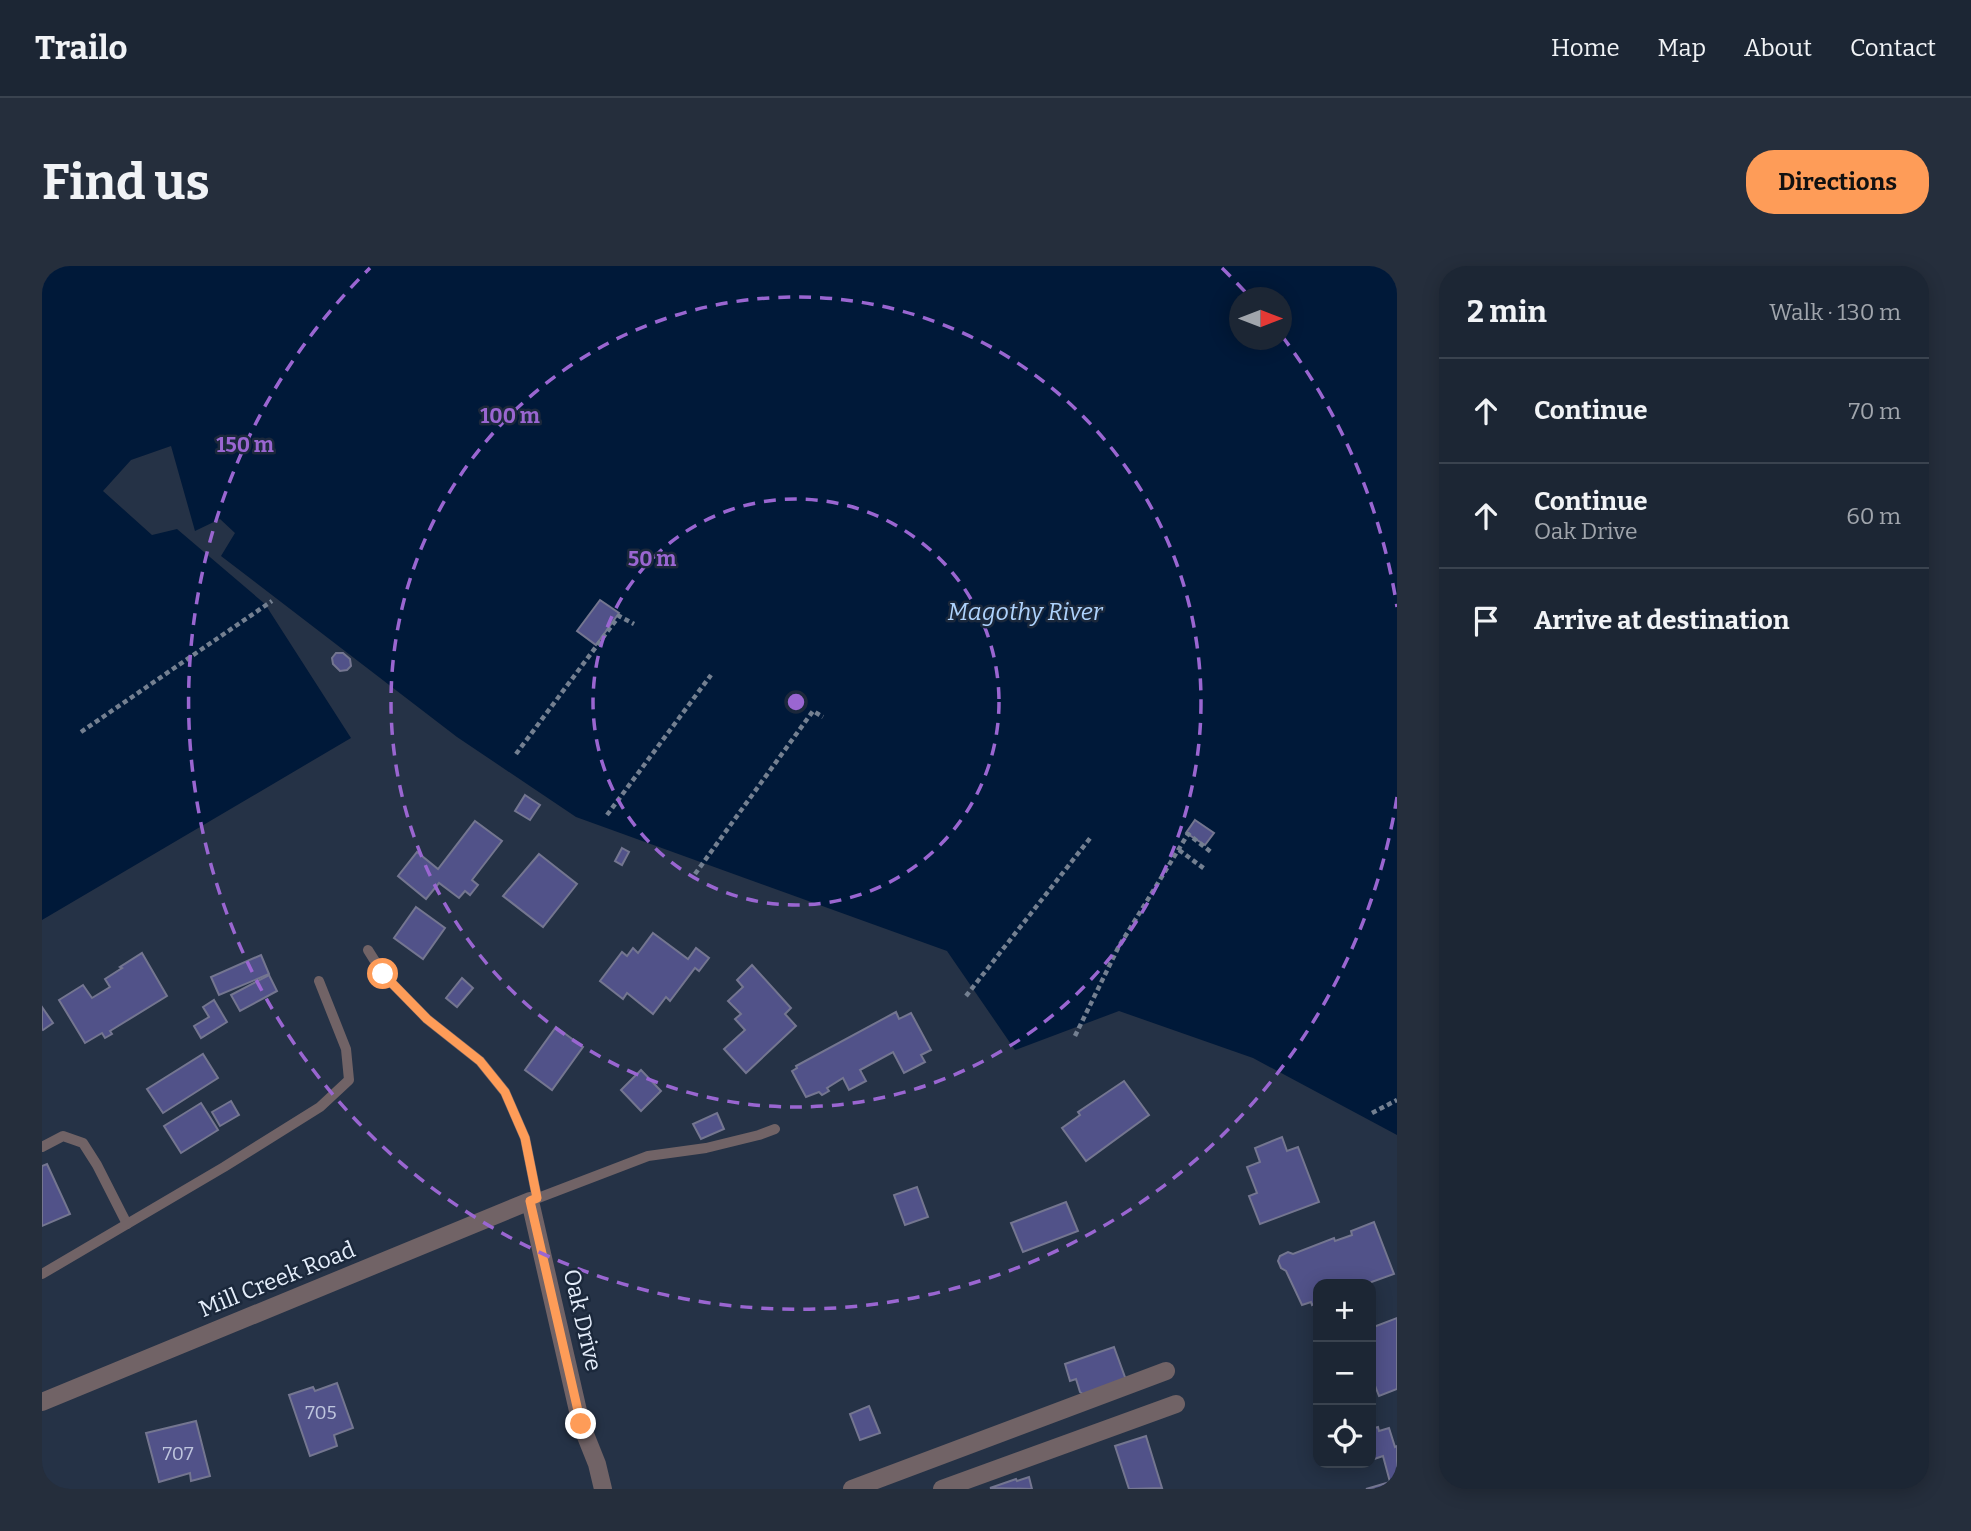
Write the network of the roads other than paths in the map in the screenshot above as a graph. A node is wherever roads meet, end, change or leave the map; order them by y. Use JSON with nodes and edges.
{"nodes":[{"id":1,"x":368,"y":950,"type":"dead end"},
{"id":2,"x":319,"y":981,"type":"dead end"},
{"id":3,"x":775,"y":1129,"type":"dead end"},
{"id":4,"x":42,"y":1147,"type":"edge"},
{"id":5,"x":534,"y":1200,"type":"junction"},
{"id":6,"x":127,"y":1224,"type":"junction"},
{"id":7,"x":42,"y":1274,"type":"edge"},
{"id":8,"x":1166,"y":1371,"type":"dead end"},
{"id":9,"x":42,"y":1402,"type":"edge"},
{"id":10,"x":1176,"y":1404,"type":"dead end"},
{"id":11,"x":603,"y":1489,"type":"edge"},
{"id":12,"x":852,"y":1489,"type":"edge"},
{"id":13,"x":943,"y":1489,"type":"edge"}],
"edges":[{"from":1,"to":5,"type":"lane"},
{"from":2,"to":6,"type":"lane"},
{"from":3,"to":5,"type":"lane"},
{"from":4,"to":6,"type":"lane"},
{"from":5,"to":9,"type":"street","name":"Mill Creek Road"},
{"from":5,"to":11,"type":"street","name":"Oak Drive"},
{"from":6,"to":7,"type":"lane"},
{"from":8,"to":12,"type":"street"},
{"from":10,"to":13,"type":"street"}]}
